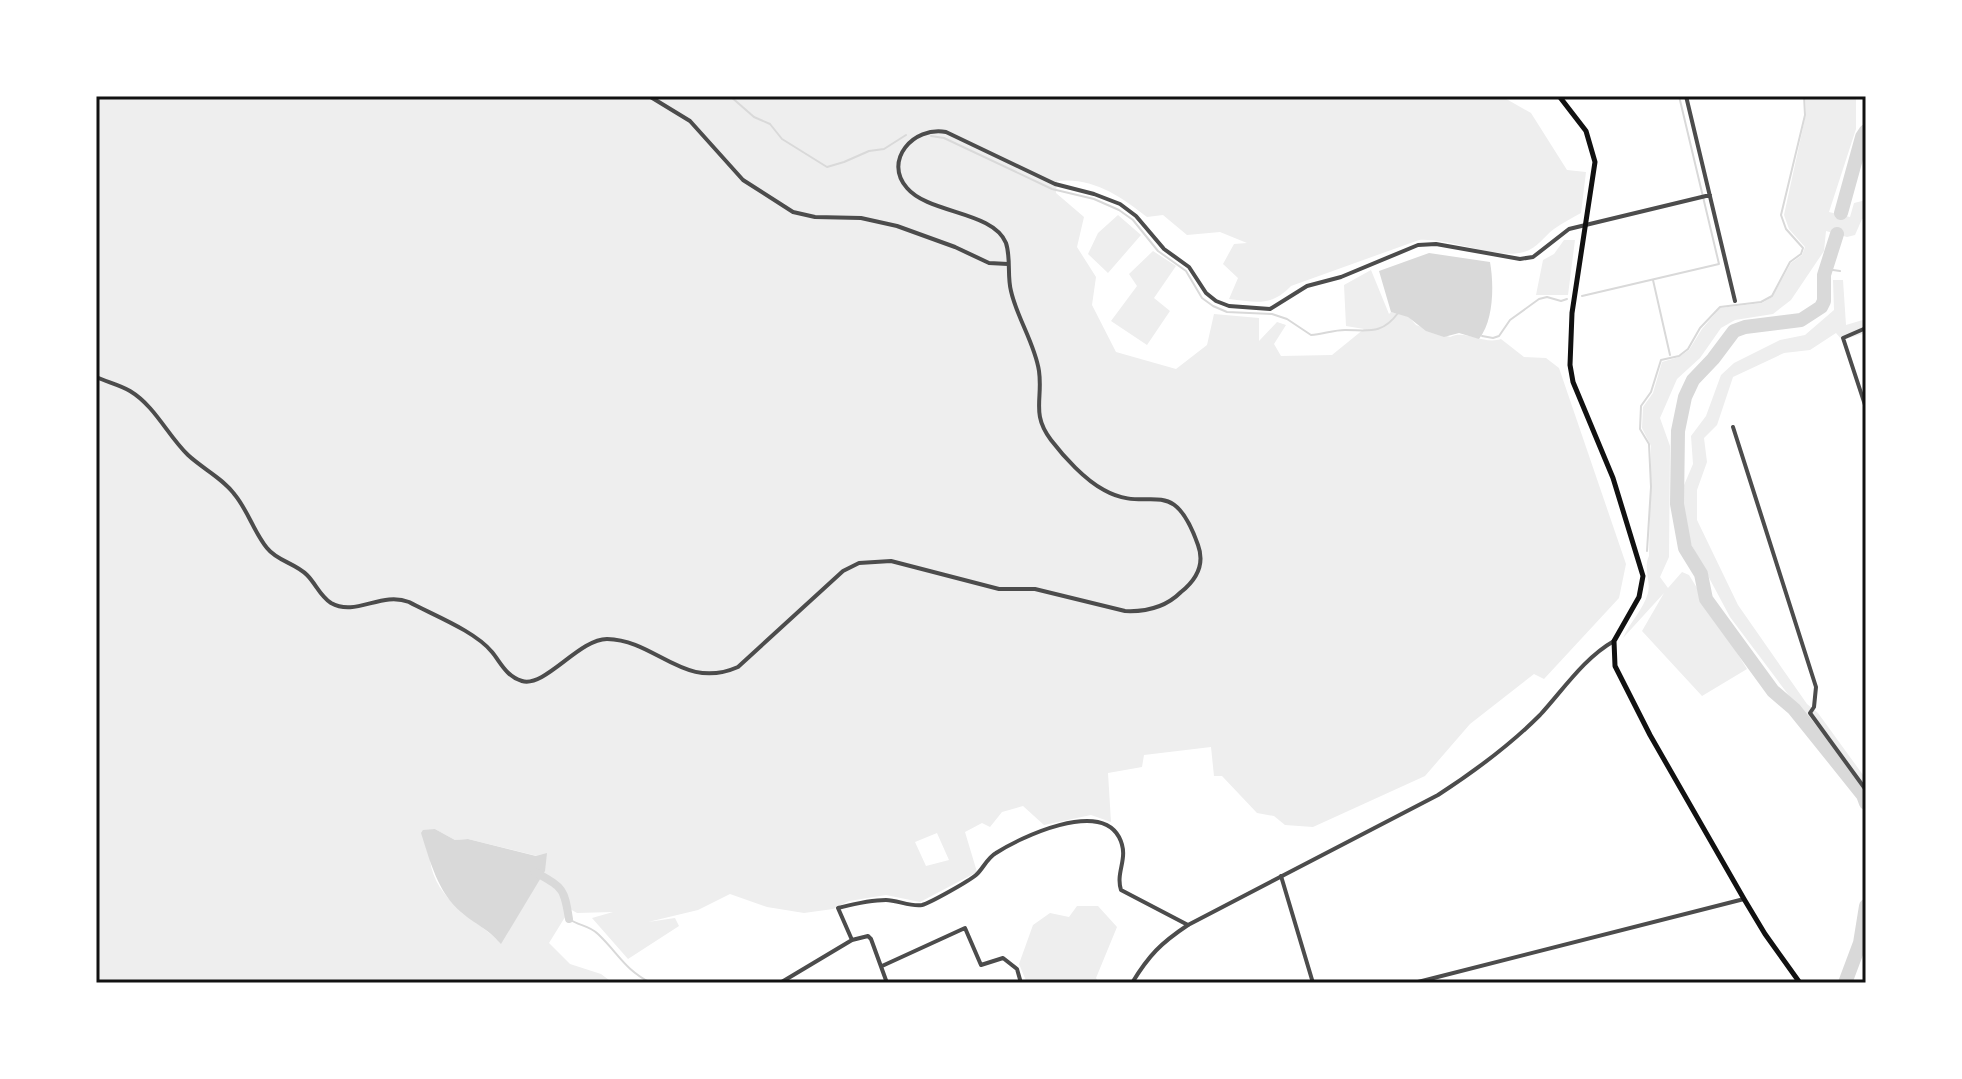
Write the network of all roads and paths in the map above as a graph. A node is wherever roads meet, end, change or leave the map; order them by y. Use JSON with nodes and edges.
{"nodes":[{"id":1,"x":649,"y":96,"type":"edge"},
{"id":2,"x":1559,"y":96,"type":"edge"},
{"id":3,"x":1686,"y":96,"type":"edge"},
{"id":4,"x":1710,"y":195,"type":"junction"},
{"id":5,"x":1586,"y":225,"type":"junction"},
{"id":6,"x":1008,"y":264,"type":"junction"},
{"id":7,"x":1735,"y":301,"type":"dead end"},
{"id":8,"x":1866,"y":328,"type":"edge"},
{"id":9,"x":96,"y":377,"type":"edge"},
{"id":10,"x":1866,"y":408,"type":"edge"},
{"id":11,"x":1733,"y":427,"type":"dead end"},
{"id":12,"x":1614,"y":641,"type":"junction"},
{"id":13,"x":1866,"y":790,"type":"edge"},
{"id":14,"x":1281,"y":876,"type":"junction"},
{"id":15,"x":1744,"y":899,"type":"junction"},
{"id":16,"x":1188,"y":925,"type":"junction"},
{"id":17,"x":852,"y":940,"type":"junction"},
{"id":18,"x":882,"y":966,"type":"junction"},
{"id":19,"x":780,"y":983,"type":"edge"},
{"id":20,"x":887,"y":983,"type":"edge"},
{"id":21,"x":1021,"y":983,"type":"edge"},
{"id":22,"x":1132,"y":983,"type":"edge"},
{"id":23,"x":1313,"y":983,"type":"edge"},
{"id":24,"x":1414,"y":983,"type":"edge"},
{"id":25,"x":1800,"y":983,"type":"edge"}],
"edges":[{"from":1,"to":6,"type":"street"},
{"from":2,"to":5,"type":"main road"},
{"from":3,"to":4,"type":"street"},
{"from":4,"to":5,"type":"street"},
{"from":4,"to":7,"type":"street"},
{"from":5,"to":6,"type":"street"},
{"from":5,"to":12,"type":"main road"},
{"from":6,"to":9,"type":"street"},
{"from":8,"to":10,"type":"street"},
{"from":11,"to":13,"type":"street"},
{"from":12,"to":14,"type":"street"},
{"from":12,"to":15,"type":"main road"},
{"from":14,"to":16,"type":"street"},
{"from":14,"to":23,"type":"street"},
{"from":15,"to":24,"type":"street"},
{"from":15,"to":25,"type":"main road"},
{"from":16,"to":17,"type":"street"},
{"from":16,"to":22,"type":"street"},
{"from":17,"to":18,"type":"street"},
{"from":17,"to":19,"type":"street"},
{"from":18,"to":20,"type":"street"},
{"from":18,"to":21,"type":"street"}]}
